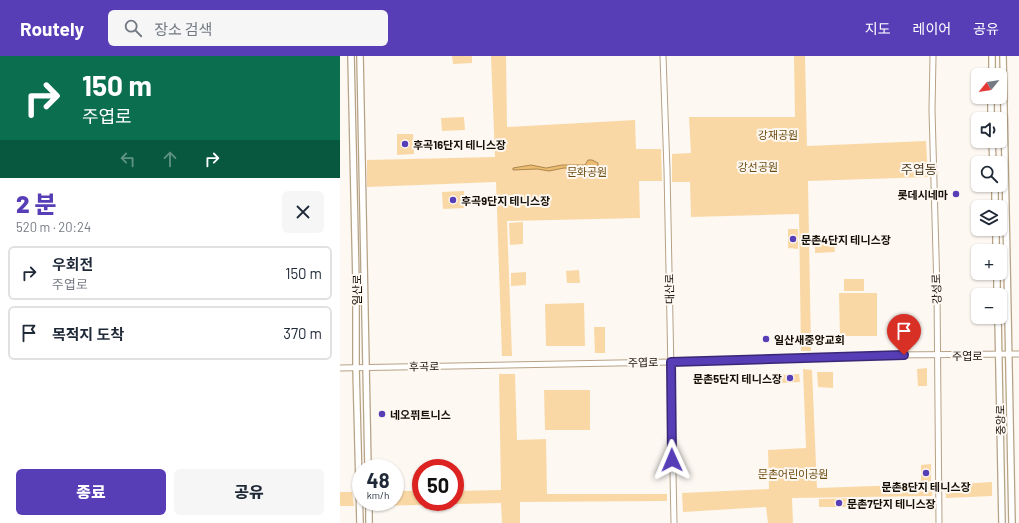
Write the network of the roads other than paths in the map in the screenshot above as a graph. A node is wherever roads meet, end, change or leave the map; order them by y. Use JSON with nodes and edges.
{"nodes":[{"id":1,"x":351,"y":56,"type":"edge"},
{"id":2,"x":360,"y":56,"type":"edge"},
{"id":3,"x":663,"y":56,"type":"edge"},
{"id":4,"x":933,"y":56,"type":"edge"},
{"id":5,"x":992,"y":56,"type":"edge"},
{"id":6,"x":1003,"y":56,"type":"edge"},
{"id":7,"x":992,"y":68,"type":"edge"},
{"id":8,"x":998,"y":324,"type":"edge"},
{"id":9,"x":1019,"y":354,"type":"edge"},
{"id":10,"x":998,"y":355,"type":"junction"},
{"id":11,"x":1009,"y":355,"type":"junction"},
{"id":12,"x":937,"y":356,"type":"junction"},
{"id":13,"x":671,"y":362,"type":"junction"},
{"id":14,"x":507,"y":365,"type":"joint"},
{"id":15,"x":340,"y":368,"type":"edge"},
{"id":16,"x":356,"y":368,"type":"junction"},
{"id":17,"x":365,"y":368,"type":"junction"},
{"id":18,"x":368,"y":459,"type":"edge"},
{"id":19,"x":369,"y":511,"type":"edge"},
{"id":20,"x":360,"y":523,"type":"edge"},
{"id":21,"x":369,"y":523,"type":"edge"},
{"id":22,"x":674,"y":523,"type":"edge"},
{"id":23,"x":939,"y":523,"type":"edge"},
{"id":24,"x":1002,"y":523,"type":"edge"},
{"id":25,"x":1012,"y":523,"type":"edge"}],
"edges":[{"from":1,"to":16,"type":"main road","name":"일산로"},
{"from":2,"to":17,"type":"main road","name":"일산로"},
{"from":3,"to":13,"type":"street","name":"대산로"},
{"from":4,"to":12,"type":"street","name":"강성로"},
{"from":5,"to":7,"type":"main road"},
{"from":6,"to":11,"type":"main road","name":"중앙로"},
{"from":8,"to":10,"type":"main road","name":"중앙로"},
{"from":9,"to":11,"type":"street","name":"주엽로"},
{"from":10,"to":11,"type":"street","name":"주엽로"},
{"from":10,"to":12,"type":"street","name":"주엽로"},
{"from":10,"to":24,"type":"main road","name":"중앙로"},
{"from":11,"to":25,"type":"main road","name":"중앙로"},
{"from":12,"to":13,"type":"street","name":"주엽로"},
{"from":12,"to":23,"type":"street","name":"강성로"},
{"from":13,"to":14,"type":"street","name":"주엽로"},
{"from":13,"to":22,"type":"street","name":"대산로"},
{"from":14,"to":17,"type":"street","name":"후곡로"},
{"from":15,"to":16,"type":"street","name":"후곡로"},
{"from":16,"to":17,"type":"street","name":"후곡로"},
{"from":16,"to":20,"type":"main road","name":"일산로"},
{"from":17,"to":18,"type":"main road","name":"일산로"},
{"from":19,"to":21,"type":"main road"}]}
